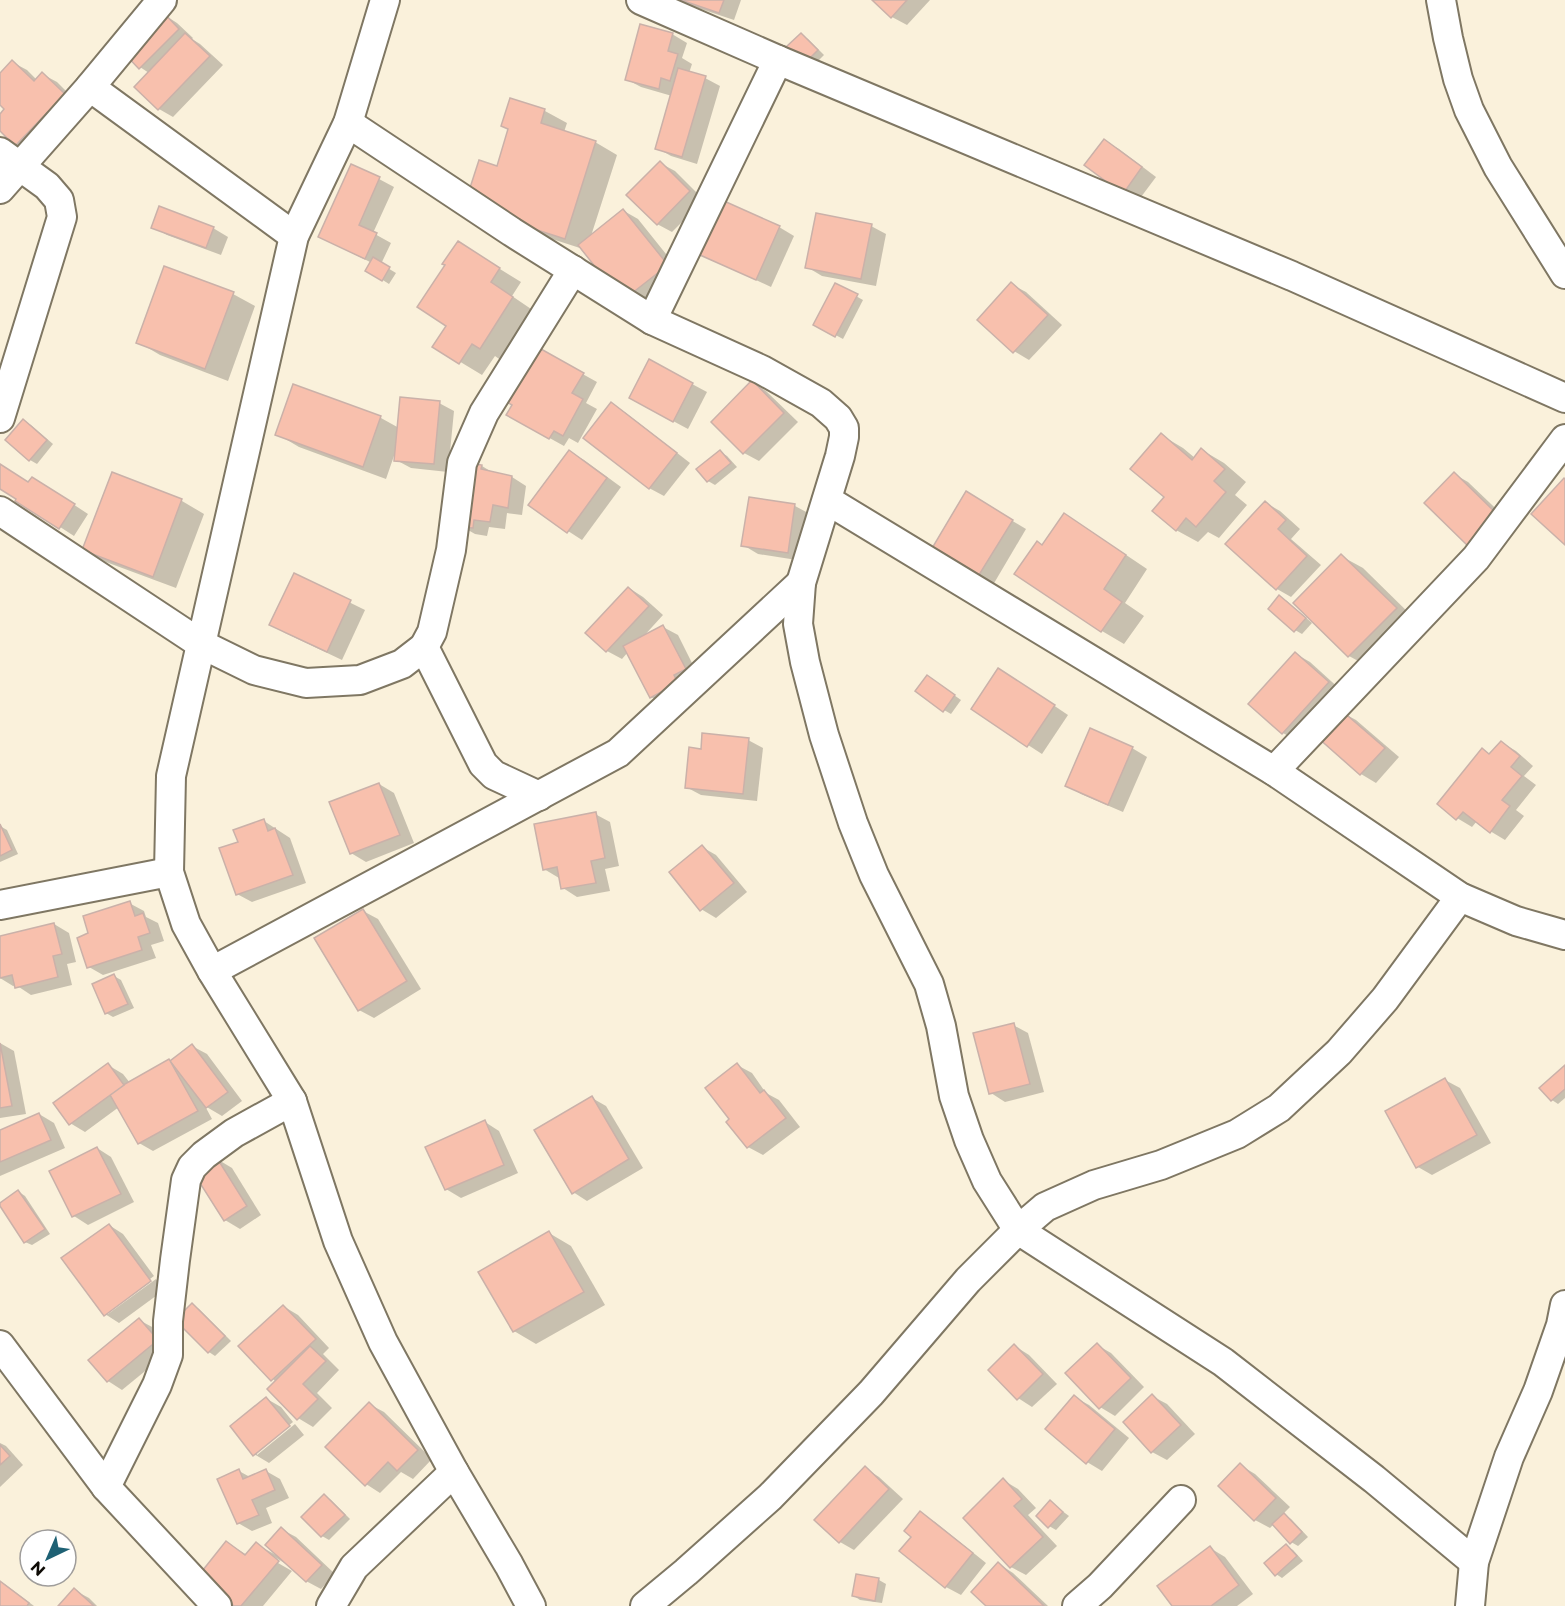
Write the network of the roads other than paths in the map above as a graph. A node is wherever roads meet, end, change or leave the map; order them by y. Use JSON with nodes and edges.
{"nodes":[{"id":1,"x":162,"y":0,"type":"edge"},
{"id":2,"x":386,"y":0,"type":"edge"},
{"id":3,"x":641,"y":0,"type":"edge"},
{"id":4,"x":1441,"y":0,"type":"edge"},
{"id":5,"x":778,"y":60,"type":"junction"},
{"id":6,"x":90,"y":87,"type":"junction"},
{"id":7,"x":348,"y":123,"type":"junction"},
{"id":8,"x":10,"y":159,"type":"edge"},
{"id":9,"x":0,"y":189,"type":"edge"},
{"id":10,"x":294,"y":236,"type":"junction"},
{"id":11,"x":573,"y":270,"type":"junction"},
{"id":12,"x":1565,"y":274,"type":"edge"},
{"id":13,"x":652,"y":320,"type":"junction"},
{"id":14,"x":1565,"y":398,"type":"edge"},
{"id":15,"x":0,"y":418,"type":"edge"},
{"id":16,"x":1565,"y":439,"type":"edge"},
{"id":17,"x":827,"y":500,"type":"junction"},
{"id":18,"x":0,"y":511,"type":"edge"},
{"id":19,"x":801,"y":583,"type":"junction"},
{"id":20,"x":201,"y":644,"type":"junction"},
{"id":21,"x":424,"y":647,"type":"junction"},
{"id":22,"x":1274,"y":771,"type":"junction"},
{"id":23,"x":539,"y":796,"type":"junction"},
{"id":24,"x":169,"y":872,"type":"junction"},
{"id":25,"x":1460,"y":897,"type":"junction"},
{"id":26,"x":0,"y":905,"type":"edge"},
{"id":27,"x":1565,"y":935,"type":"edge"},
{"id":28,"x":213,"y":971,"type":"junction"},
{"id":29,"x":292,"y":1101,"type":"junction"},
{"id":30,"x":1018,"y":1230,"type":"junction"},
{"id":31,"x":1565,"y":1305,"type":"edge"},
{"id":32,"x":0,"y":1345,"type":"edge"},
{"id":33,"x":454,"y":1472,"type":"junction"},
{"id":34,"x":106,"y":1487,"type":"junction"},
{"id":35,"x":1181,"y":1500,"type":"dead end"},
{"id":36,"x":1474,"y":1562,"type":"junction"},
{"id":37,"x":217,"y":1606,"type":"edge"},
{"id":38,"x":331,"y":1606,"type":"edge"},
{"id":39,"x":531,"y":1606,"type":"edge"},
{"id":40,"x":645,"y":1606,"type":"edge"},
{"id":41,"x":1077,"y":1606,"type":"edge"},
{"id":42,"x":1470,"y":1606,"type":"edge"}],
"edges":[{"from":1,"to":6,"type":"street"},
{"from":2,"to":7,"type":"street"},
{"from":3,"to":5,"type":"street"},
{"from":4,"to":12,"type":"street"},
{"from":5,"to":13,"type":"street"},
{"from":5,"to":14,"type":"street"},
{"from":6,"to":8,"type":"street"},
{"from":6,"to":10,"type":"street"},
{"from":7,"to":10,"type":"street"},
{"from":7,"to":11,"type":"street"},
{"from":8,"to":9,"type":"street"},
{"from":8,"to":15,"type":"street"},
{"from":10,"to":20,"type":"street"},
{"from":11,"to":13,"type":"street"},
{"from":11,"to":21,"type":"street"},
{"from":13,"to":17,"type":"street"},
{"from":16,"to":22,"type":"street"},
{"from":17,"to":19,"type":"street"},
{"from":17,"to":22,"type":"street"},
{"from":18,"to":20,"type":"street"},
{"from":19,"to":23,"type":"street"},
{"from":19,"to":30,"type":"street"},
{"from":20,"to":21,"type":"street"},
{"from":20,"to":24,"type":"street"},
{"from":21,"to":23,"type":"street"},
{"from":22,"to":25,"type":"street"},
{"from":23,"to":28,"type":"street"},
{"from":24,"to":26,"type":"street"},
{"from":24,"to":28,"type":"street"},
{"from":25,"to":27,"type":"street"},
{"from":25,"to":30,"type":"street"},
{"from":28,"to":29,"type":"street"},
{"from":29,"to":33,"type":"street"},
{"from":29,"to":34,"type":"street"},
{"from":30,"to":36,"type":"street"},
{"from":30,"to":40,"type":"street"},
{"from":31,"to":36,"type":"street"},
{"from":32,"to":34,"type":"street"},
{"from":33,"to":38,"type":"street"},
{"from":33,"to":39,"type":"street"},
{"from":34,"to":37,"type":"street"},
{"from":35,"to":41,"type":"street"},
{"from":36,"to":42,"type":"street"}]}
